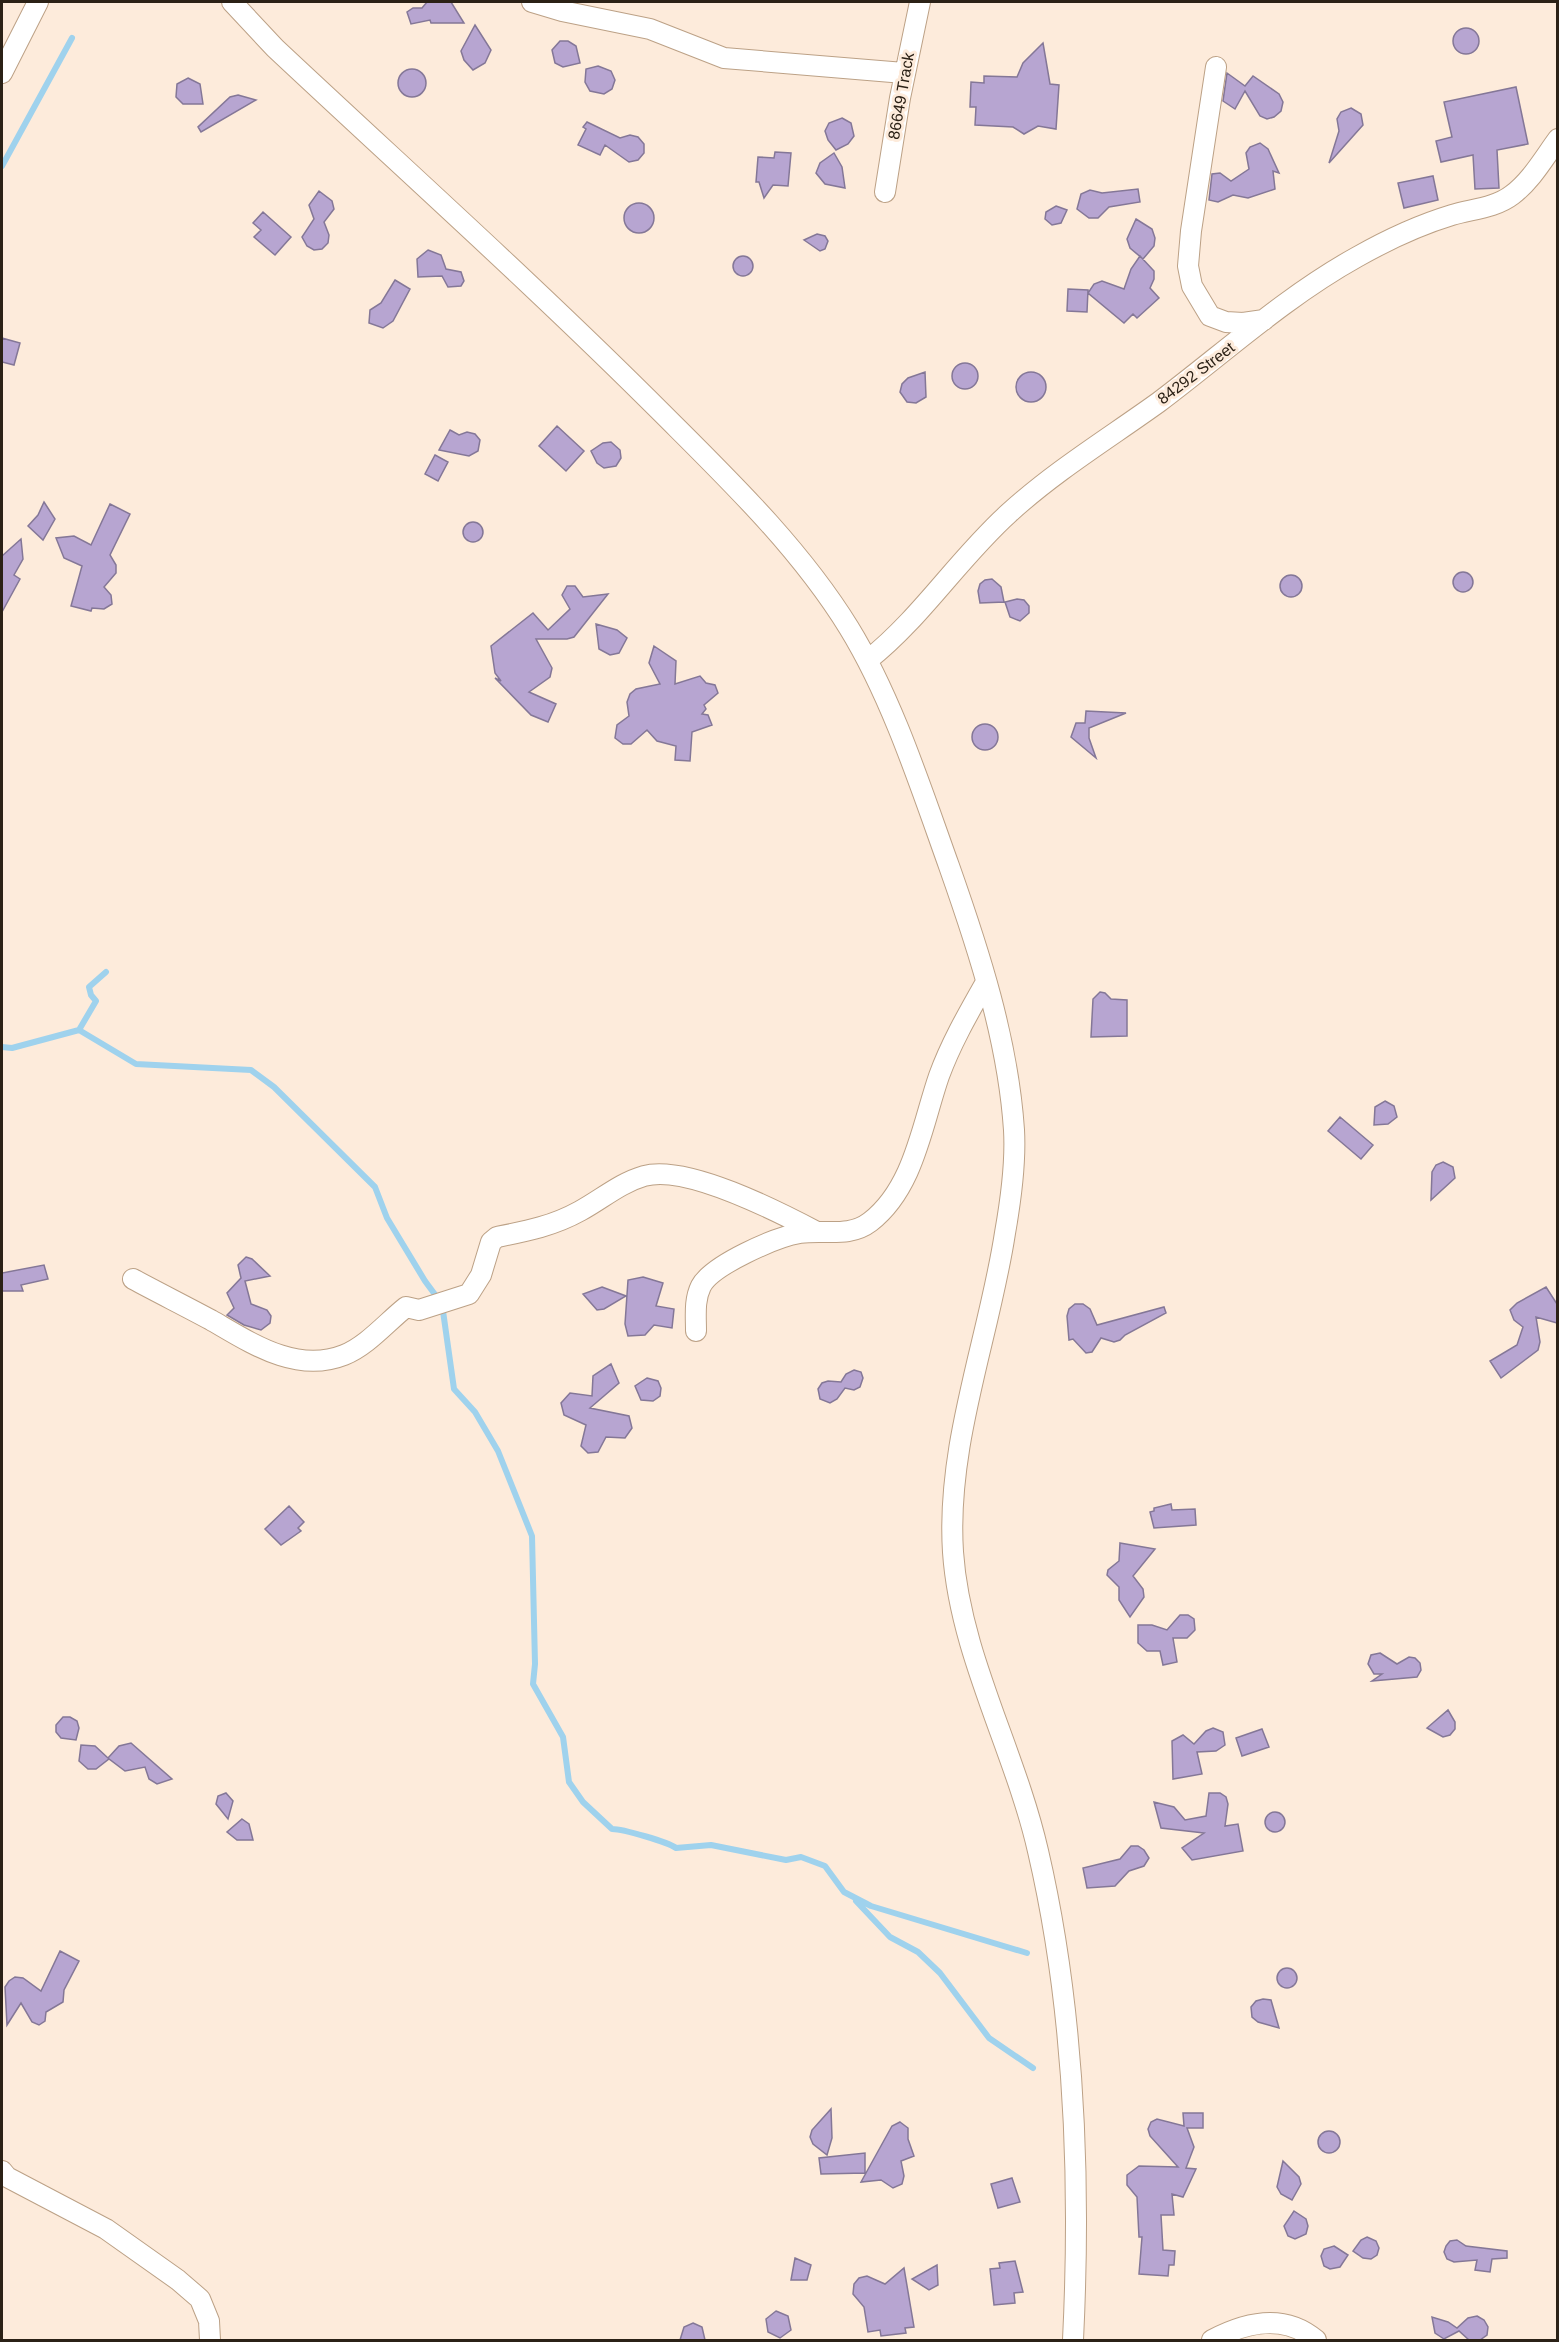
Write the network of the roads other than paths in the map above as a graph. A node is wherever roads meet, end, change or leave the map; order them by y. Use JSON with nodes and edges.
{"nodes":[{"id":1,"x":38,"y":2,"type":"edge"},
{"id":2,"x":232,"y":2,"type":"edge"},
{"id":3,"x":532,"y":2,"type":"edge"},
{"id":4,"x":920,"y":2,"type":"edge"},
{"id":5,"x":1216,"y":67,"type":"dead end"},
{"id":6,"x":2,"y":73,"type":"edge"},
{"id":7,"x":904,"y":74,"type":"junction"},
{"id":8,"x":1557,"y":139,"type":"edge"},
{"id":9,"x":885,"y":192,"type":"dead end"},
{"id":10,"x":1265,"y":320,"type":"junction"},
{"id":11,"x":868,"y":660,"type":"junction"},
{"id":12,"x":986,"y":982,"type":"junction"},
{"id":13,"x":817,"y":1232,"type":"junction"},
{"id":14,"x":134,"y":1279,"type":"dead end"},
{"id":15,"x":696,"y":1331,"type":"dead end"},
{"id":16,"x":2,"y":2171,"type":"edge"},
{"id":17,"x":210,"y":2340,"type":"edge"},
{"id":18,"x":1073,"y":2340,"type":"edge"},
{"id":19,"x":1212,"y":2340,"type":"edge"},
{"id":20,"x":1316,"y":2340,"type":"edge"}],
"edges":[{"from":1,"to":6,"type":"street"},
{"from":2,"to":11,"type":"street"},
{"from":3,"to":7,"type":"street"},
{"from":4,"to":7,"type":"street","name":"86649 Track"},
{"from":5,"to":10,"type":"street"},
{"from":7,"to":9,"type":"street","name":"86649 Track"},
{"from":8,"to":10,"type":"street","name":"84292 Street"},
{"from":10,"to":11,"type":"street","name":"84292 Street"},
{"from":11,"to":12,"type":"street"},
{"from":12,"to":13,"type":"street"},
{"from":12,"to":18,"type":"street"},
{"from":13,"to":14,"type":"street"},
{"from":13,"to":15,"type":"street"},
{"from":16,"to":17,"type":"street"},
{"from":19,"to":20,"type":"street"}]}
